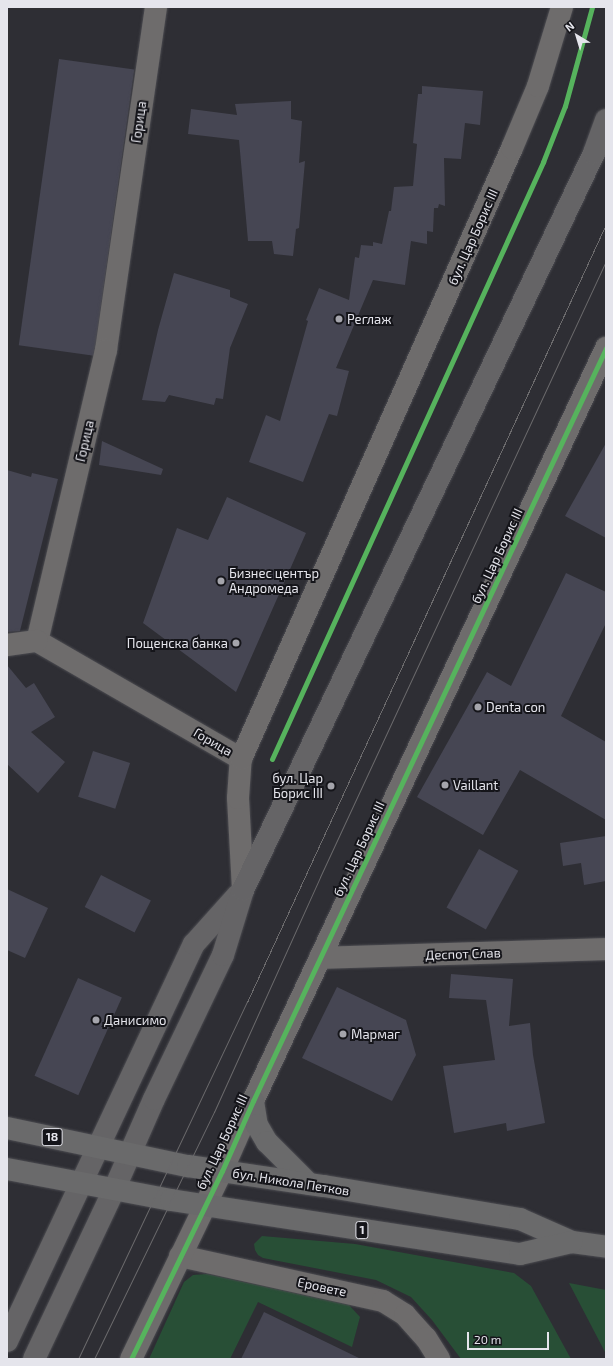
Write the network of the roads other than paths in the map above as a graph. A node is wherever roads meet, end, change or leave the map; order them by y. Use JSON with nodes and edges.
{"nodes":[{"id":1,"x":156,"y":7,"type":"edge"},
{"id":2,"x":562,"y":7,"type":"edge"},
{"id":3,"x":606,"y":120,"type":"edge"},
{"id":4,"x":606,"y":348,"type":"edge"},
{"id":5,"x":37,"y":640,"type":"junction"},
{"id":6,"x":7,"y":644,"type":"edge"},
{"id":7,"x":241,"y":759,"type":"junction"},
{"id":8,"x":243,"y":890,"type":"junction"},
{"id":9,"x":606,"y":949,"type":"edge"},
{"id":10,"x":320,"y":958,"type":"junction"},
{"id":11,"x":253,"y":1101,"type":"junction"},
{"id":12,"x":7,"y":1128,"type":"edge"},
{"id":13,"x":97,"y":1148,"type":"junction"},
{"id":14,"x":130,"y":1154,"type":"junction"},
{"id":15,"x":7,"y":1169,"type":"edge"},
{"id":16,"x":222,"y":1171,"type":"junction"},
{"id":17,"x":81,"y":1183,"type":"junction"},
{"id":18,"x":309,"y":1184,"type":"junction"},
{"id":19,"x":114,"y":1190,"type":"junction"},
{"id":20,"x":205,"y":1204,"type":"junction"},
{"id":21,"x":572,"y":1242,"type":"junction"},
{"id":22,"x":606,"y":1248,"type":"edge"},
{"id":23,"x":180,"y":1256,"type":"junction"},
{"id":24,"x":7,"y":1341,"type":"edge"},
{"id":25,"x":34,"y":1359,"type":"edge"},
{"id":26,"x":131,"y":1359,"type":"edge"},
{"id":27,"x":439,"y":1359,"type":"edge"}],
"edges":[{"from":1,"to":5,"type":"street","name":"Горица"},
{"from":2,"to":7,"type":"street","name":"бул. Цар Борис III"},
{"from":3,"to":8,"type":"main road","name":"бул. Цар Борис III"},
{"from":4,"to":10,"type":"street","name":"бул. Цар Борис III"},
{"from":5,"to":6,"type":"street"},
{"from":5,"to":7,"type":"street","name":"Горица"},
{"from":7,"to":8,"type":"street","name":"бул. Цар Борис III"},
{"from":8,"to":13,"type":"main road","name":"бул. Цар Борис III"},
{"from":8,"to":14,"type":"main road","name":"бул. Цар Борис III"},
{"from":9,"to":10,"type":"street","name":"Деспот Слав"},
{"from":10,"to":11,"type":"street","name":"бул. Цар Борис III"},
{"from":11,"to":16,"type":"street","name":"бул. Цар Борис III"},
{"from":11,"to":18,"type":"highway"},
{"from":12,"to":13,"type":"highway","name":"бул. Никола Петков","number":"18"},
{"from":13,"to":14,"type":"highway","name":"бул. Никола Петков","number":"1"},
{"from":13,"to":17,"type":"main road","name":"бул. Цар Борис III"},
{"from":14,"to":16,"type":"highway","name":"бул. Никола Петков","number":"1"},
{"from":14,"to":19,"type":"main road","name":"бул. Цар Борис III"},
{"from":15,"to":17,"type":"highway","name":"бул. Никола Петков"},
{"from":16,"to":18,"type":"highway","name":"бул. Никола Петков","number":"1"},
{"from":16,"to":20,"type":"street","name":"бул. Цар Борис III"},
{"from":17,"to":19,"type":"highway","name":"бул. Никола Петков"},
{"from":17,"to":24,"type":"main road","name":"бул. Цар Борис III"},
{"from":18,"to":21,"type":"highway","name":"бул. Никола Петков","number":"1"},
{"from":19,"to":20,"type":"highway","name":"бул. Никола Петков","number":"1"},
{"from":19,"to":25,"type":"main road","name":"бул. Цар Борис III"},
{"from":20,"to":21,"type":"highway","name":"бул. Никола Петков","number":"1"},
{"from":20,"to":23,"type":"street","name":"бул. Цар Борис III"},
{"from":21,"to":22,"type":"highway","name":"бул. Никола Петков","number":"1"},
{"from":23,"to":26,"type":"street","name":"бул. Цар Борис III"},
{"from":23,"to":27,"type":"street","name":"Еровете"}]}
